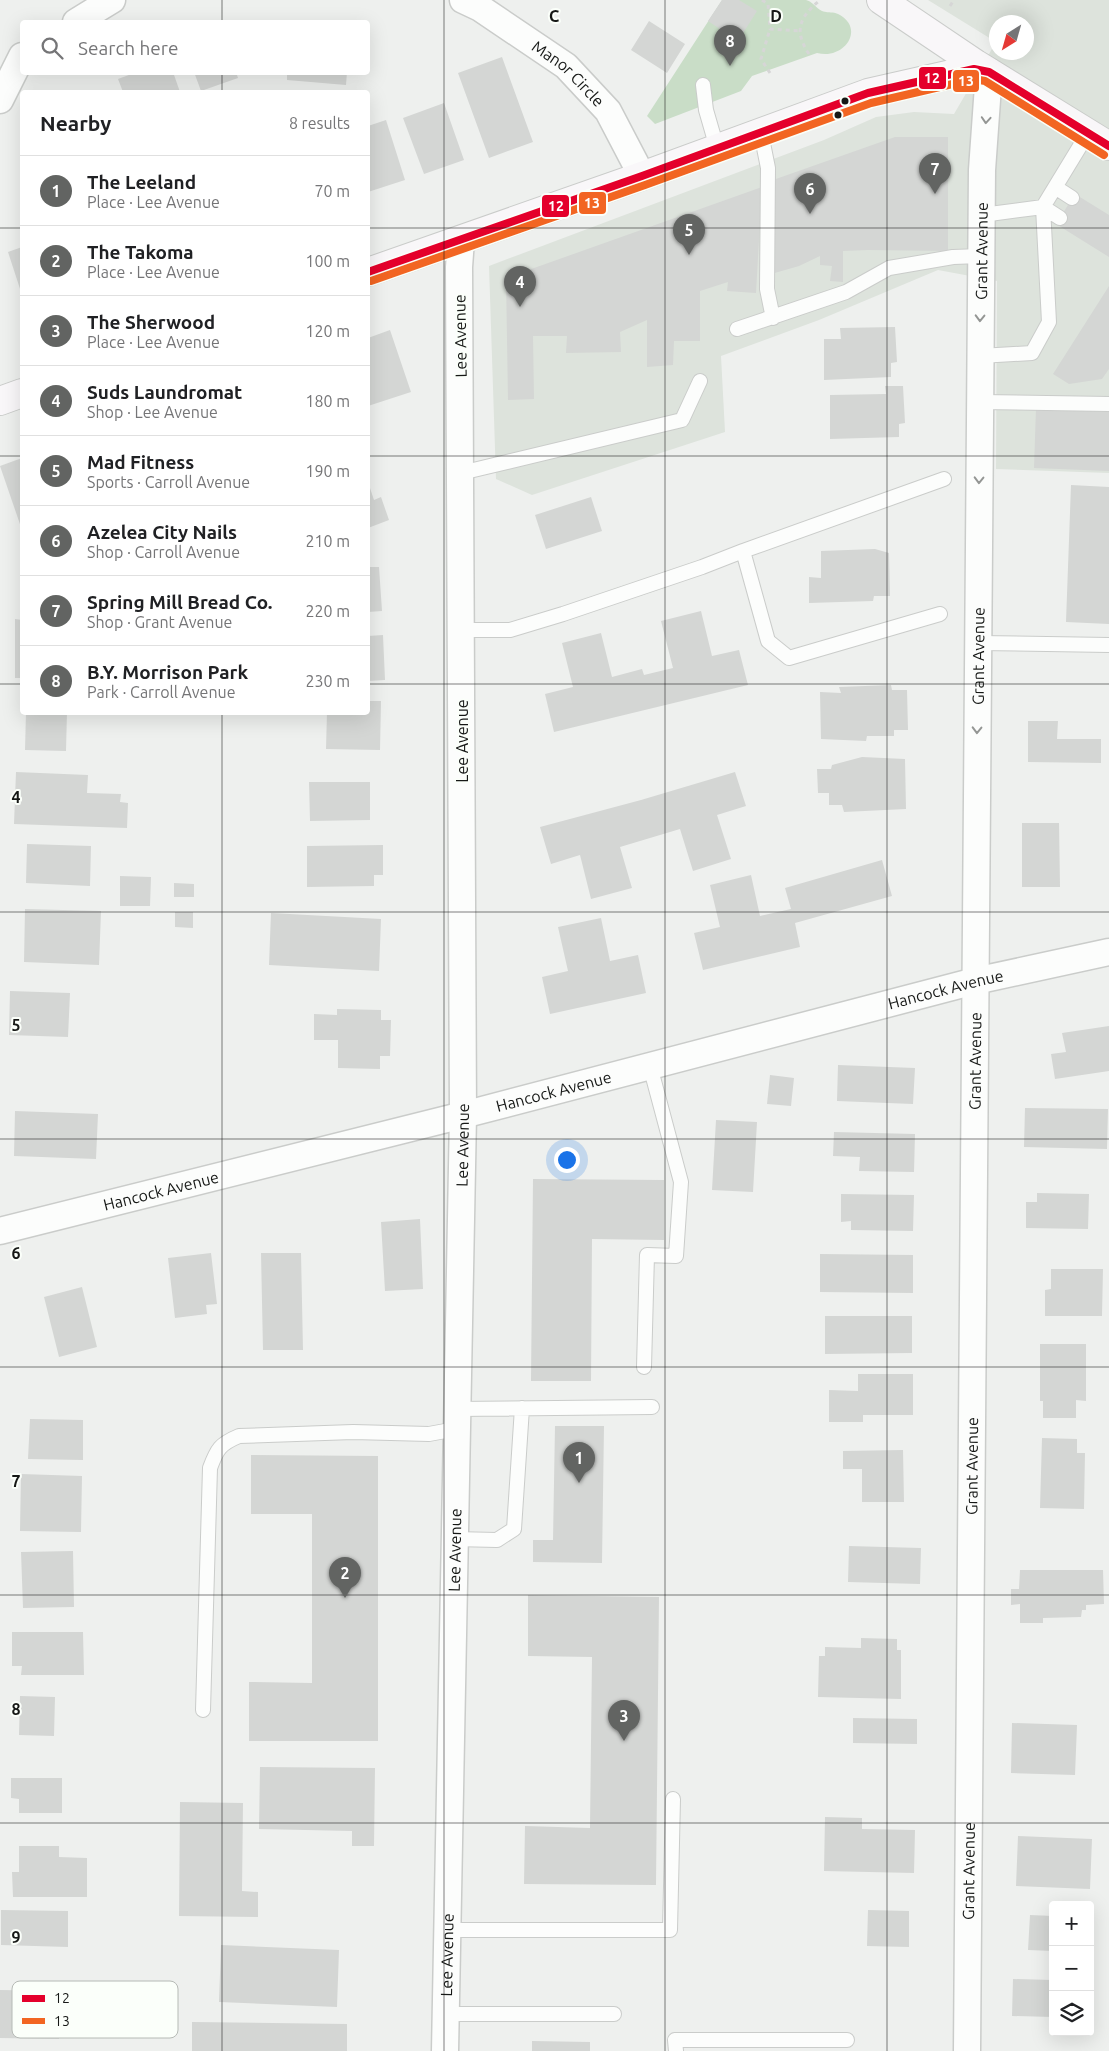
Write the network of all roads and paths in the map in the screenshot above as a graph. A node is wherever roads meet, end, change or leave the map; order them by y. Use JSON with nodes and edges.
{"nodes":[{"id":1,"x":112,"y":0,"type":"edge"},
{"id":2,"x":463,"y":0,"type":"edge"},
{"id":3,"x":762,"y":0,"type":"edge"},
{"id":4,"x":820,"y":0,"type":"edge"},
{"id":5,"x":881,"y":0,"type":"edge"},
{"id":6,"x":954,"y":0,"type":"edge"},
{"id":7,"x":950,"y":6,"type":"dead end"},
{"id":8,"x":79,"y":20,"type":"edge"},
{"id":9,"x":770,"y":29,"type":"junction"},
{"id":10,"x":800,"y":31,"type":"junction"},
{"id":11,"x":808,"y":54,"type":"dead end"},
{"id":12,"x":14,"y":57,"type":"edge"},
{"id":13,"x":989,"y":72,"type":"junction"},
{"id":14,"x":770,"y":73,"type":"dead end"},
{"id":15,"x":703,"y":85,"type":"dead end"},
{"id":16,"x":0,"y":100,"type":"edge"},
{"id":17,"x":761,"y":133,"type":"junction"},
{"id":18,"x":1099,"y":140,"type":"edge"},
{"id":19,"x":718,"y":148,"type":"junction"},
{"id":20,"x":642,"y":176,"type":"junction"},
{"id":21,"x":1055,"y":187,"type":"junction"},
{"id":22,"x":1072,"y":198,"type":"dead end"},
{"id":23,"x":1043,"y":207,"type":"junction"},
{"id":24,"x":982,"y":214,"type":"junction"},
{"id":25,"x":1060,"y":218,"type":"dead end"},
{"id":26,"x":461,"y":240,"type":"junction"},
{"id":27,"x":981,"y":256,"type":"junction"},
{"id":28,"x":370,"y":271,"type":"edge"},
{"id":29,"x":773,"y":318,"type":"junction"},
{"id":30,"x":737,"y":329,"type":"dead end"},
{"id":31,"x":980,"y":356,"type":"junction"},
{"id":32,"x":700,"y":381,"type":"dead end"},
{"id":33,"x":20,"y":394,"type":"edge"},
{"id":34,"x":0,"y":401,"type":"edge"},
{"id":35,"x":980,"y":402,"type":"junction"},
{"id":36,"x":1109,"y":404,"type":"edge"},
{"id":37,"x":461,"y":473,"type":"junction"},
{"id":38,"x":944,"y":479,"type":"dead end"},
{"id":39,"x":742,"y":551,"type":"junction"},
{"id":40,"x":940,"y":614,"type":"dead end"},
{"id":41,"x":461,"y":630,"type":"junction"},
{"id":42,"x":978,"y":643,"type":"junction"},
{"id":43,"x":1109,"y":645,"type":"edge"},
{"id":44,"x":1109,"y":952,"type":"edge"},
{"id":45,"x":975,"y":981,"type":"junction"},
{"id":46,"x":650,"y":1066,"type":"junction"},
{"id":47,"x":463,"y":1115,"type":"junction"},
{"id":48,"x":0,"y":1231,"type":"edge"},
{"id":49,"x":644,"y":1367,"type":"dead end"},
{"id":50,"x":522,"y":1408,"type":"junction"},
{"id":51,"x":652,"y":1408,"type":"dead end"},
{"id":52,"x":456,"y":1419,"type":"junction"},
{"id":53,"x":454,"y":1539,"type":"junction"},
{"id":54,"x":203,"y":1710,"type":"dead end"},
{"id":55,"x":673,"y":1799,"type":"dead end"},
{"id":56,"x":447,"y":1930,"type":"junction"},
{"id":57,"x":445,"y":2014,"type":"junction"},
{"id":58,"x":614,"y":2014,"type":"dead end"},
{"id":59,"x":847,"y":2040,"type":"dead end"},
{"id":60,"x":444,"y":2051,"type":"edge"},
{"id":61,"x":676,"y":2051,"type":"edge"},
{"id":62,"x":968,"y":2051,"type":"edge"}],
"edges":[{"from":1,"to":8,"type":"street"},
{"from":2,"to":20,"type":"street","name":"Manor Circle"},
{"from":3,"to":9,"type":"path"},
{"from":4,"to":10,"type":"path"},
{"from":5,"to":13,"type":"main road"},
{"from":6,"to":7,"type":"path"},
{"from":9,"to":10,"type":"path"},
{"from":9,"to":14,"type":"path"},
{"from":10,"to":11,"type":"path"},
{"from":12,"to":16,"type":"street"},
{"from":13,"to":17,"type":"main road"},
{"from":13,"to":18,"type":"main road"},
{"from":13,"to":24,"type":"street","name":"Grant Avenue","one_way":true},
{"from":15,"to":19,"type":"lane"},
{"from":17,"to":19,"type":"main road"},
{"from":17,"to":29,"type":"lane"},
{"from":18,"to":21,"type":"lane"},
{"from":19,"to":20,"type":"main road"},
{"from":20,"to":26,"type":"main road"},
{"from":21,"to":22,"type":"lane"},
{"from":21,"to":23,"type":"lane"},
{"from":23,"to":24,"type":"lane"},
{"from":23,"to":25,"type":"lane"},
{"from":23,"to":31,"type":"lane"},
{"from":24,"to":27,"type":"street","name":"Grant Avenue"},
{"from":26,"to":28,"type":"main road"},
{"from":26,"to":37,"type":"street","name":"Lee Avenue"},
{"from":27,"to":29,"type":"lane"},
{"from":27,"to":31,"type":"street","name":"Grant Avenue","one_way":true},
{"from":29,"to":30,"type":"lane"},
{"from":31,"to":35,"type":"street","name":"Grant Avenue"},
{"from":32,"to":37,"type":"lane"},
{"from":33,"to":34,"type":"main road"},
{"from":35,"to":36,"type":"lane"},
{"from":35,"to":42,"type":"street","name":"Grant Avenue","one_way":true},
{"from":37,"to":41,"type":"street","name":"Lee Avenue"},
{"from":38,"to":39,"type":"lane"},
{"from":39,"to":40,"type":"lane"},
{"from":39,"to":41,"type":"lane"},
{"from":41,"to":47,"type":"street","name":"Lee Avenue"},
{"from":42,"to":43,"type":"lane"},
{"from":42,"to":45,"type":"street","name":"Grant Avenue","one_way":true},
{"from":44,"to":45,"type":"street","name":"Hancock Avenue"},
{"from":45,"to":46,"type":"street","name":"Hancock Avenue"},
{"from":45,"to":62,"type":"street","name":"Grant Avenue"},
{"from":46,"to":47,"type":"street","name":"Hancock Avenue"},
{"from":46,"to":49,"type":"lane"},
{"from":47,"to":48,"type":"street","name":"Hancock Avenue"},
{"from":47,"to":52,"type":"street","name":"Lee Avenue"},
{"from":50,"to":51,"type":"lane"},
{"from":50,"to":52,"type":"lane"},
{"from":50,"to":53,"type":"lane"},
{"from":52,"to":53,"type":"street","name":"Lee Avenue"},
{"from":52,"to":54,"type":"lane"},
{"from":53,"to":56,"type":"street","name":"Lee Avenue"},
{"from":55,"to":56,"type":"lane"},
{"from":56,"to":57,"type":"street","name":"Lee Avenue"},
{"from":57,"to":58,"type":"lane"},
{"from":57,"to":60,"type":"street","name":"Lee Avenue"},
{"from":59,"to":61,"type":"lane"}]}
